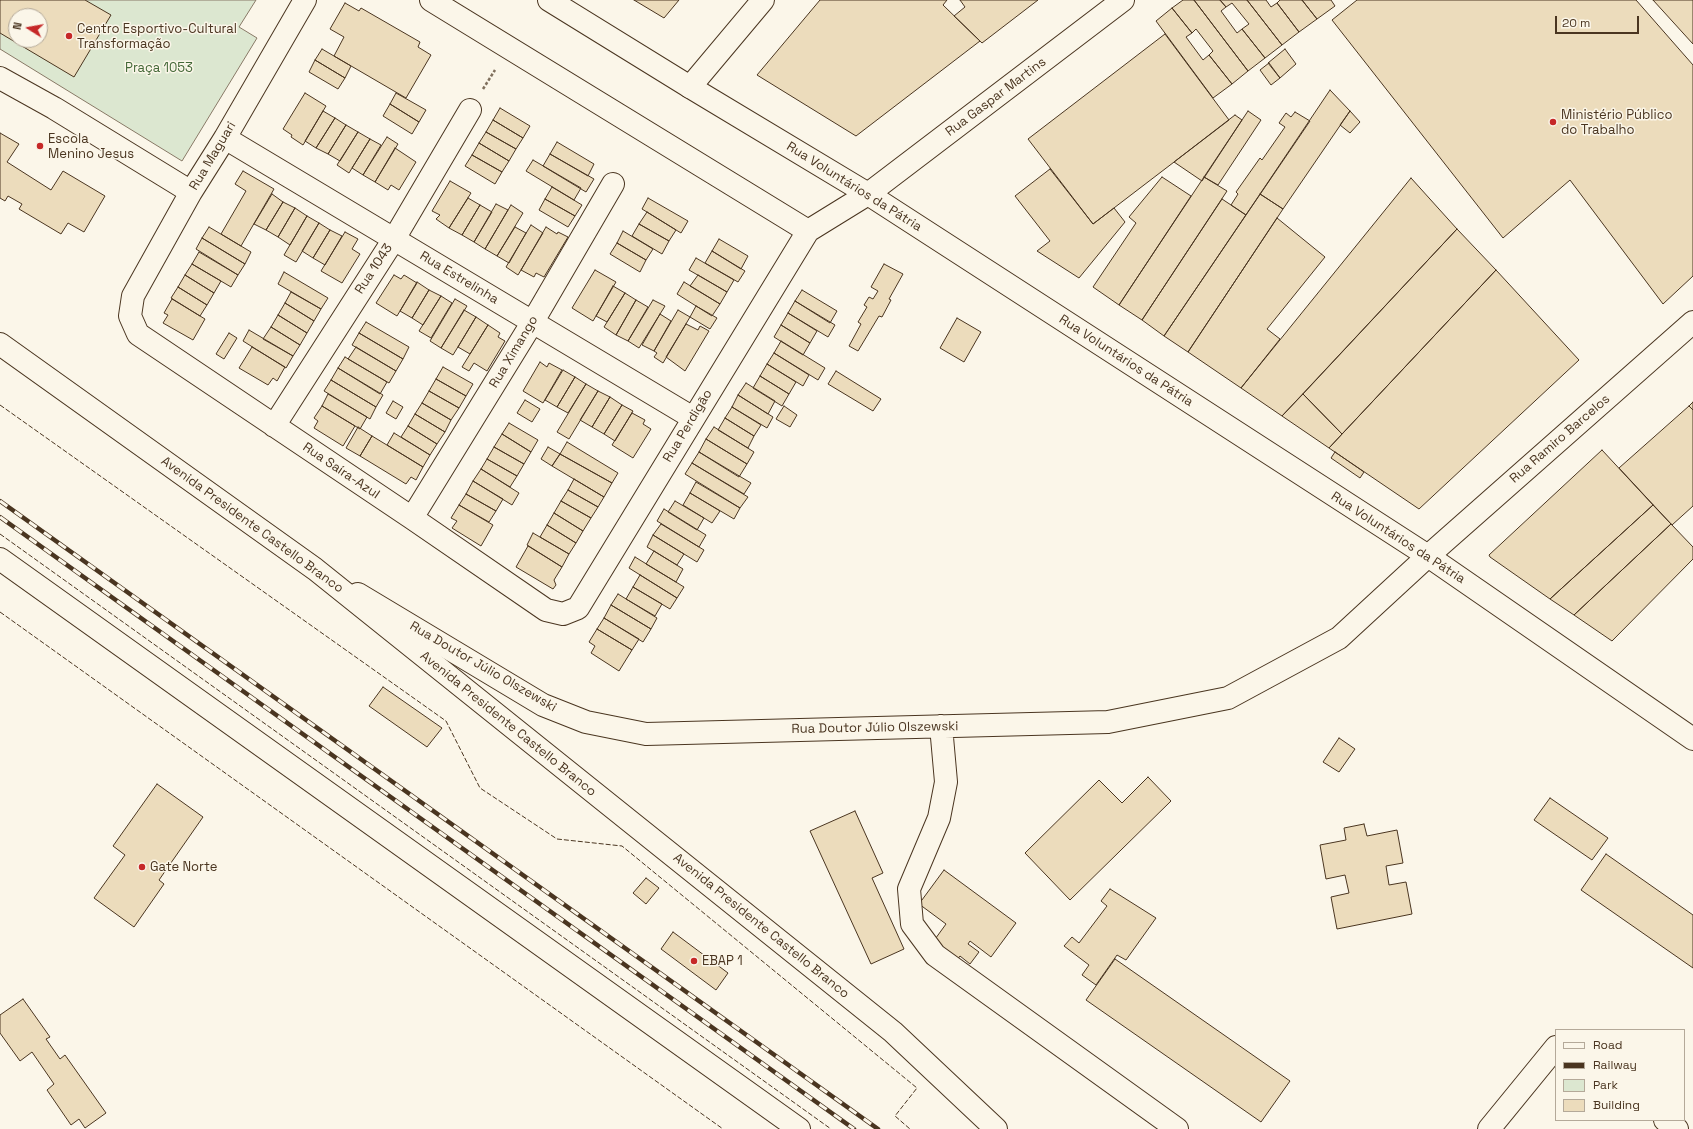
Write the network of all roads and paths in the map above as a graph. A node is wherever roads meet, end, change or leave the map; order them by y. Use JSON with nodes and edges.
{"nodes":[{"id":1,"x":305,"y":0,"type":"edge"},
{"id":2,"x":431,"y":0,"type":"edge"},
{"id":3,"x":549,"y":0,"type":"edge"},
{"id":4,"x":763,"y":0,"type":"edge"},
{"id":5,"x":1123,"y":0,"type":"edge"},
{"id":6,"x":509,"y":47,"type":"junction"},
{"id":7,"x":0,"y":78,"type":"edge"},
{"id":8,"x":690,"y":88,"type":"junction"},
{"id":9,"x":470,"y":110,"type":"joint"},
{"id":10,"x":225,"y":138,"type":"junction"},
{"id":11,"x":612,"y":184,"type":"dead end"},
{"id":12,"x":191,"y":192,"type":"junction"},
{"id":13,"x":868,"y":194,"type":"junction"},
{"id":14,"x":808,"y":231,"type":"junction"},
{"id":15,"x":394,"y":239,"type":"junction"},
{"id":16,"x":130,"y":316,"type":"joint"},
{"id":17,"x":1693,"y":322,"type":"edge"},
{"id":18,"x":532,"y":323,"type":"junction"},
{"id":19,"x":0,"y":344,"type":"edge"},
{"id":20,"x":693,"y":418,"type":"junction"},
{"id":21,"x":274,"y":426,"type":"junction"},
{"id":22,"x":412,"y":518,"type":"junction"},
{"id":23,"x":1428,"y":556,"type":"junction"},
{"id":24,"x":0,"y":558,"type":"edge"},
{"id":25,"x":315,"y":569,"type":"junction"},
{"id":26,"x":563,"y":614,"type":"joint"},
{"id":27,"x":941,"y":726,"type":"junction"},
{"id":28,"x":1693,"y":739,"type":"edge"},
{"id":29,"x":1555,"y":1048,"type":"edge"},
{"id":30,"x":1666,"y":1121,"type":"edge"},
{"id":31,"x":799,"y":1129,"type":"edge"},
{"id":32,"x":996,"y":1129,"type":"edge"},
{"id":33,"x":1177,"y":1129,"type":"edge"},
{"id":34,"x":1489,"y":1129,"type":"edge"},
{"id":35,"x":1677,"y":1129,"type":"edge"}],
"edges":[{"from":1,"to":10,"type":"street","name":"Rua Maguari"},
{"from":2,"to":6,"type":"street"},
{"from":3,"to":8,"type":"street","name":"Rua Voluntários da Pátria"},
{"from":4,"to":8,"type":"street"},
{"from":5,"to":13,"type":"street","name":"Rua Gaspar Martins"},
{"from":6,"to":9,"type":"path"},
{"from":6,"to":14,"type":"street"},
{"from":7,"to":12,"type":"street"},
{"from":8,"to":13,"type":"street","name":"Rua Voluntários da Pátria"},
{"from":9,"to":15,"type":"street","name":"Rua 1043"},
{"from":10,"to":12,"type":"street","name":"Rua Maguari"},
{"from":10,"to":15,"type":"street","name":"Rua Estrelinha"},
{"from":11,"to":18,"type":"street","name":"Rua Ximango"},
{"from":12,"to":16,"type":"street","name":"Rua Maguari"},
{"from":13,"to":14,"type":"street","name":"Rua Gaspar Martins"},
{"from":13,"to":23,"type":"street","name":"Rua Voluntários da Pátria"},
{"from":14,"to":20,"type":"street","name":"Rua Perdigão"},
{"from":15,"to":18,"type":"street","name":"Rua Estrelinha"},
{"from":15,"to":21,"type":"street","name":"Rua 1043"},
{"from":16,"to":21,"type":"street","name":"Rua Saíra-Azul"},
{"from":17,"to":23,"type":"street","name":"Rua Ramiro Barcelos"},
{"from":18,"to":20,"type":"street","name":"Rua Estrelinha"},
{"from":18,"to":22,"type":"street","name":"Rua Ximango"},
{"from":19,"to":25,"type":"street","name":"Avenida Presidente Castello Branco"},
{"from":20,"to":26,"type":"street","name":"Rua Perdigão"},
{"from":21,"to":22,"type":"street","name":"Rua Saíra-Azul"},
{"from":22,"to":26,"type":"street","name":"Rua Saíra-Azul"},
{"from":23,"to":27,"type":"street","name":"Rua Doutor Júlio Olszewski"},
{"from":23,"to":28,"type":"street","name":"Rua Voluntários da Pátria"},
{"from":24,"to":31,"type":"street"},
{"from":25,"to":27,"type":"street","name":"Rua Doutor Júlio Olszewski"},
{"from":25,"to":32,"type":"street","name":"Avenida Presidente Castello Branco"},
{"from":27,"to":33,"type":"street"},
{"from":29,"to":34,"type":"street"},
{"from":30,"to":35,"type":"street"}]}
